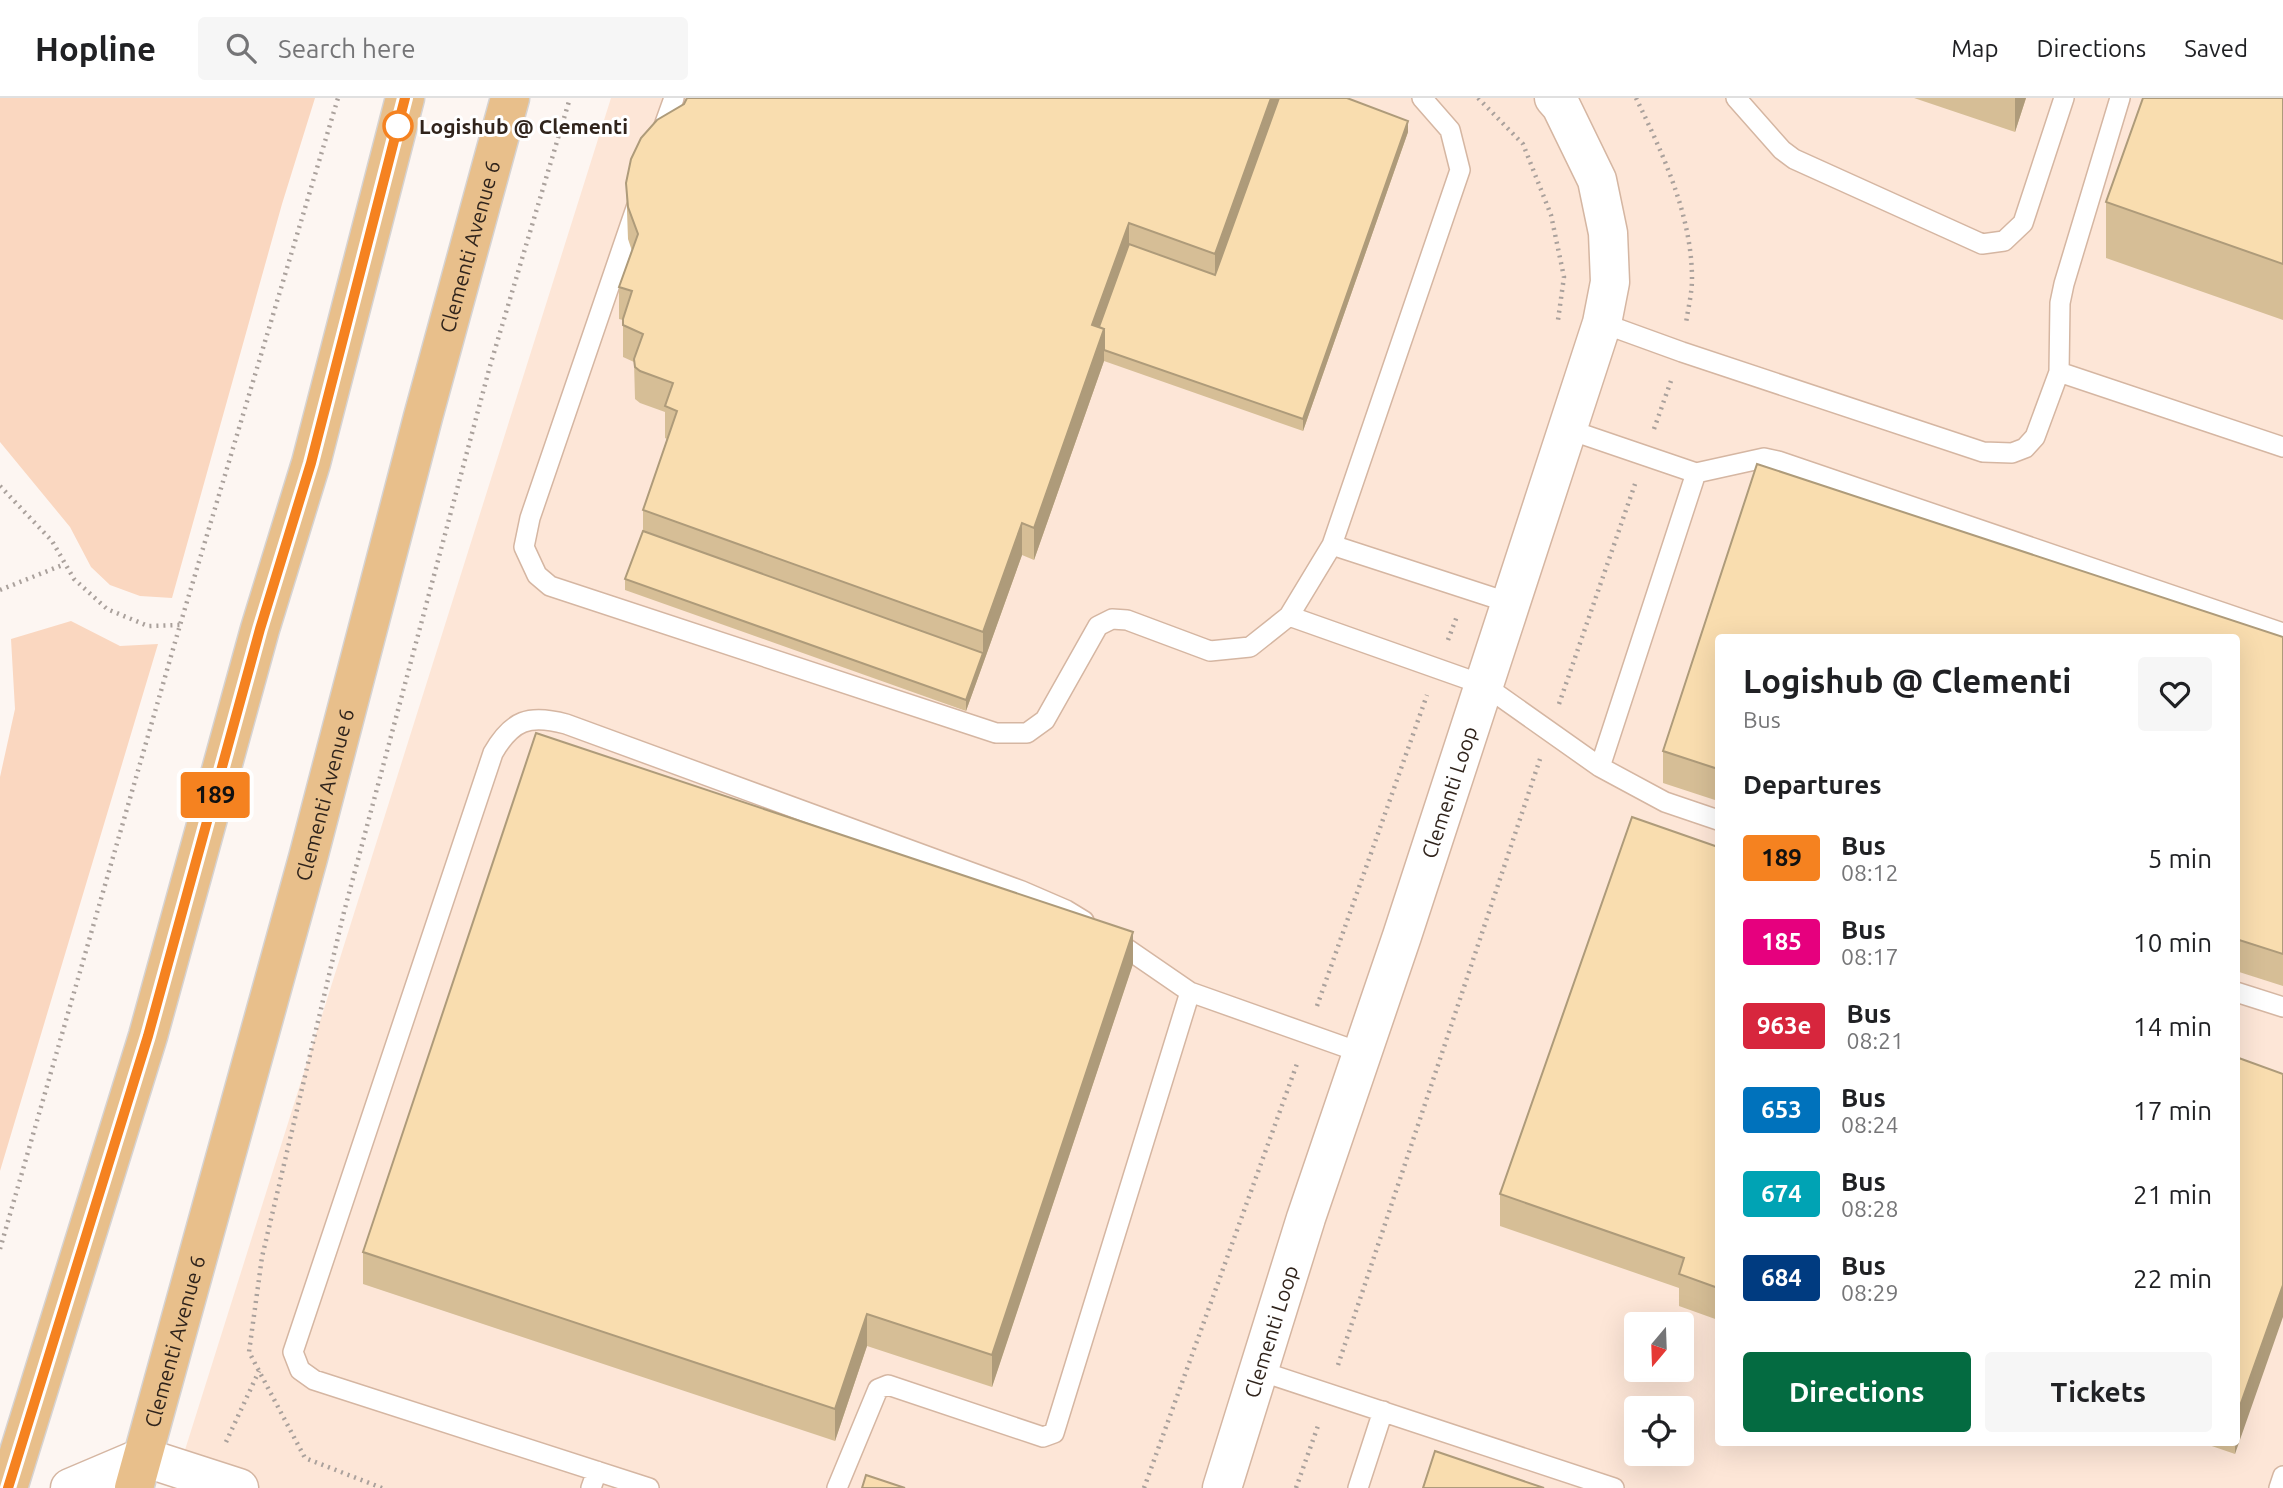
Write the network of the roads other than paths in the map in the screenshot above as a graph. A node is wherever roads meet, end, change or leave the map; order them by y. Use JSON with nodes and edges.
{"nodes":[{"id":1,"x":405,"y":98,"type":"edge"},
{"id":2,"x":510,"y":98,"type":"edge"},
{"id":3,"x":674,"y":98,"type":"edge"},
{"id":4,"x":1422,"y":98,"type":"edge"},
{"id":5,"x":1736,"y":98,"type":"edge"},
{"id":6,"x":2064,"y":98,"type":"edge"},
{"id":7,"x":2120,"y":98,"type":"edge"},
{"id":8,"x":1563,"y":101,"type":"edge"},
{"id":9,"x":656,"y":150,"type":"edge"},
{"id":10,"x":642,"y":190,"type":"edge"},
{"id":11,"x":1602,"y":323,"type":"junction"},
{"id":12,"x":2059,"y":372,"type":"junction"},
{"id":13,"x":1567,"y":429,"type":"junction"},
{"id":14,"x":2283,"y":447,"type":"edge"},
{"id":15,"x":1696,"y":473,"type":"junction"},
{"id":16,"x":1332,"y":545,"type":"junction"},
{"id":17,"x":1510,"y":603,"type":"junction"},
{"id":18,"x":1289,"y":616,"type":"junction"},
{"id":19,"x":2283,"y":633,"type":"edge"},
{"id":20,"x":1484,"y":685,"type":"junction"},
{"id":21,"x":1600,"y":767,"type":"junction"},
{"id":22,"x":1715,"y":819,"type":"edge"},
{"id":23,"x":1190,"y":992,"type":"junction"},
{"id":24,"x":2240,"y":993,"type":"edge"},
{"id":25,"x":2283,"y":1007,"type":"edge"},
{"id":26,"x":1362,"y":1054,"type":"junction"},
{"id":27,"x":1257,"y":1370,"type":"junction"},
{"id":28,"x":1383,"y":1411,"type":"junction"},
{"id":29,"x":139,"y":1472,"type":"edge"},
{"id":30,"x":2283,"y":1476,"type":"edge"},
{"id":31,"x":594,"y":1480,"type":"edge"},
{"id":32,"x":224,"y":1483,"type":"edge"},
{"id":33,"x":8,"y":1488,"type":"edge"},
{"id":34,"x":70,"y":1488,"type":"edge"},
{"id":35,"x":649,"y":1488,"type":"edge"},
{"id":36,"x":837,"y":1488,"type":"edge"},
{"id":37,"x":1222,"y":1488,"type":"edge"},
{"id":38,"x":1358,"y":1488,"type":"edge"},
{"id":39,"x":1614,"y":1488,"type":"edge"},
{"id":40,"x":2279,"y":1488,"type":"edge"}],
"edges":[{"from":1,"to":33,"type":"main road"},
{"from":2,"to":29,"type":"main road","name":"Clementi Avenue 6"},
{"from":3,"to":9,"type":"lane"},
{"from":4,"to":16,"type":"lane"},
{"from":5,"to":6,"type":"lane"},
{"from":7,"to":12,"type":"lane"},
{"from":8,"to":11,"type":"street","name":"Clementi Loop"},
{"from":10,"to":18,"type":"lane"},
{"from":11,"to":12,"type":"lane"},
{"from":11,"to":13,"type":"street","name":"Clementi Loop"},
{"from":12,"to":14,"type":"lane"},
{"from":13,"to":15,"type":"lane"},
{"from":13,"to":17,"type":"street","name":"Clementi Loop"},
{"from":15,"to":19,"type":"lane"},
{"from":15,"to":21,"type":"lane"},
{"from":16,"to":17,"type":"lane"},
{"from":16,"to":18,"type":"lane"},
{"from":17,"to":20,"type":"street","name":"Clementi Loop"},
{"from":18,"to":20,"type":"lane"},
{"from":20,"to":21,"type":"lane"},
{"from":20,"to":26,"type":"street","name":"Clementi Loop"},
{"from":21,"to":22,"type":"lane"},
{"from":23,"to":26,"type":"lane"},
{"from":23,"to":31,"type":"lane"},
{"from":23,"to":36,"type":"lane"},
{"from":24,"to":25,"type":"lane"},
{"from":26,"to":27,"type":"street","name":"Clementi Loop"},
{"from":27,"to":28,"type":"lane"},
{"from":27,"to":37,"type":"street","name":"Clementi Loop"},
{"from":28,"to":38,"type":"lane"},
{"from":28,"to":39,"type":"lane"},
{"from":29,"to":32,"type":"street"},
{"from":29,"to":34,"type":"street"},
{"from":30,"to":40,"type":"lane"},
{"from":31,"to":35,"type":"lane"}]}
